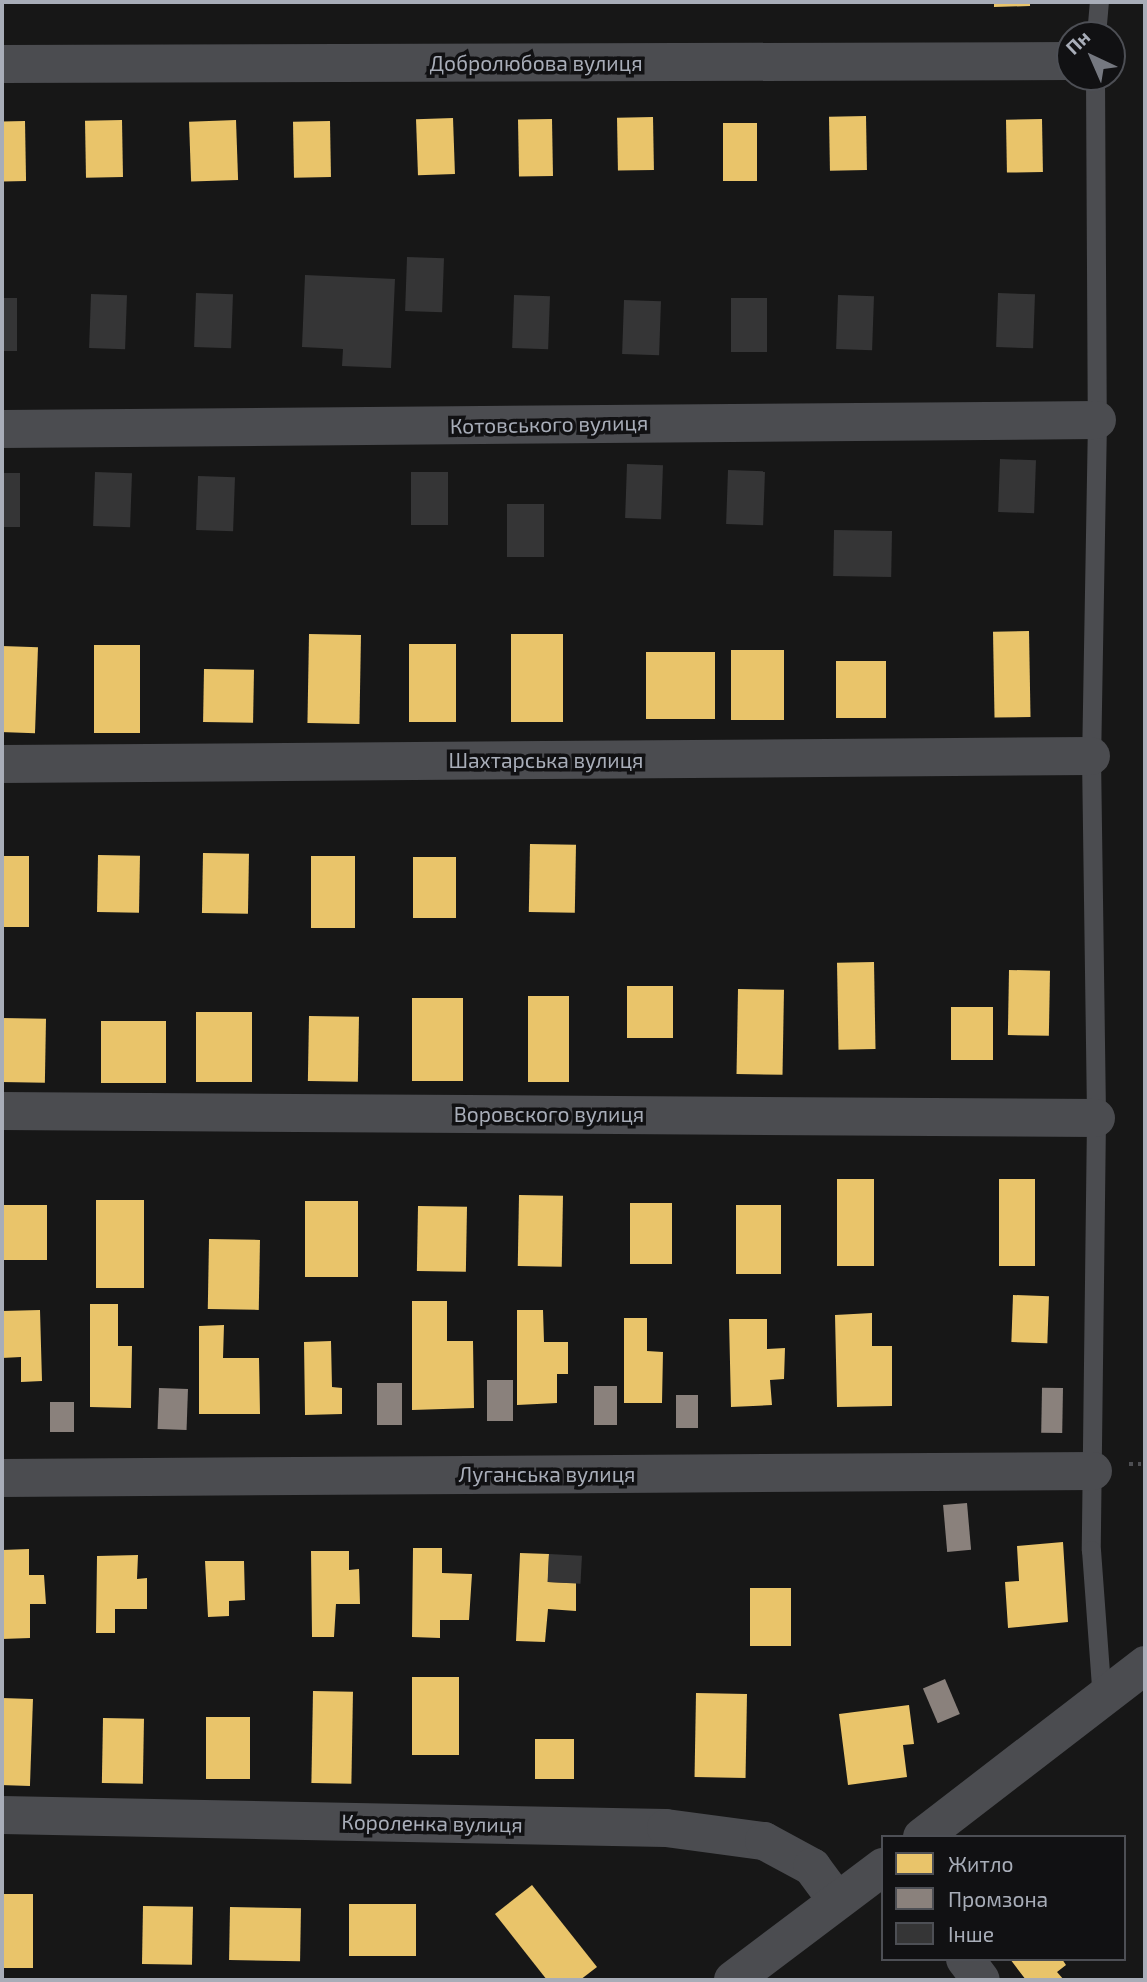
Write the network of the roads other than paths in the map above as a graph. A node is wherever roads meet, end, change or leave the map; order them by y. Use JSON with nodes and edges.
{"nodes":[{"id":1,"x":1099,"y":2,"type":"edge"},
{"id":2,"x":1097,"y":21,"type":"edge"},
{"id":3,"x":1056,"y":61,"type":"edge"},
{"id":4,"x":2,"y":64,"type":"edge"},
{"id":5,"x":1095,"y":91,"type":"edge"},
{"id":6,"x":1097,"y":419,"type":"junction"},
{"id":7,"x":2,"y":429,"type":"edge"},
{"id":8,"x":1091,"y":756,"type":"junction"},
{"id":9,"x":2,"y":764,"type":"edge"},
{"id":10,"x":2,"y":1111,"type":"edge"},
{"id":11,"x":1096,"y":1118,"type":"junction"},
{"id":12,"x":1093,"y":1471,"type":"junction"},
{"id":13,"x":2,"y":1478,"type":"edge"},
{"id":14,"x":1145,"y":1665,"type":"edge"},
{"id":15,"x":1102,"y":1699,"type":"junction"},
{"id":16,"x":2,"y":1815,"type":"edge"},
{"id":17,"x":925,"y":1835,"type":"edge"},
{"id":18,"x":881,"y":1868,"type":"edge"},
{"id":19,"x":837,"y":1901,"type":"junction"},
{"id":20,"x":967,"y":1961,"type":"edge"},
{"id":21,"x":733,"y":1980,"type":"edge"},
{"id":22,"x":981,"y":1980,"type":"edge"}],
"edges":[{"from":1,"to":2,"type":"lane"},
{"from":3,"to":4,"type":"street","name":"Добролюбова вулиця"},
{"from":5,"to":6,"type":"lane"},
{"from":6,"to":7,"type":"street","name":"Котовського вулиця"},
{"from":6,"to":8,"type":"lane"},
{"from":8,"to":9,"type":"street","name":"Шахтарська вулиця"},
{"from":8,"to":11,"type":"lane"},
{"from":10,"to":11,"type":"street","name":"Воровского вулиця"},
{"from":11,"to":12,"type":"lane"},
{"from":12,"to":13,"type":"street","name":"Луганська вулиця"},
{"from":12,"to":15,"type":"lane"},
{"from":14,"to":15,"type":"street"},
{"from":15,"to":17,"type":"street"},
{"from":16,"to":19,"type":"street","name":"Короленка вулиця"},
{"from":18,"to":19,"type":"street"},
{"from":19,"to":21,"type":"street"},
{"from":20,"to":22,"type":"street"}]}
